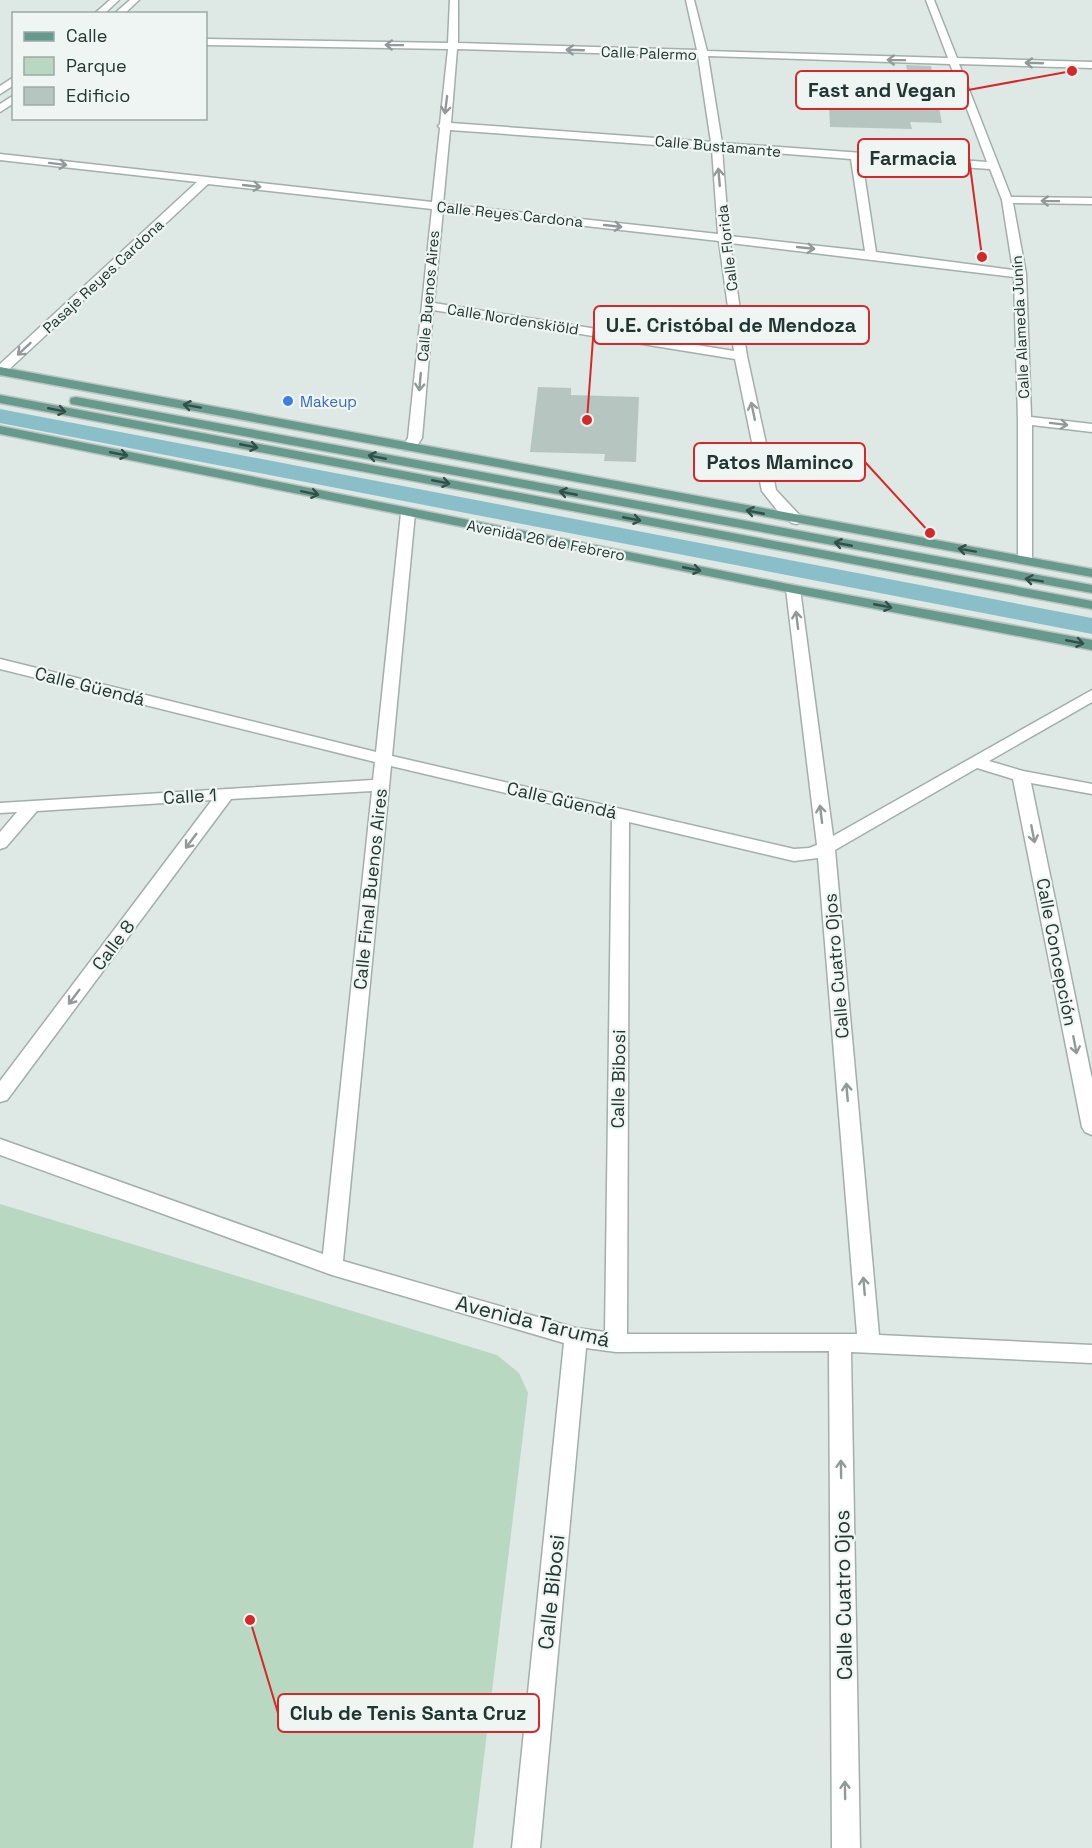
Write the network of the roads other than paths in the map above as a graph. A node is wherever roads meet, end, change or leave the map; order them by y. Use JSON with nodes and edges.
{"nodes":[{"id":1,"x":115,"y":0,"type":"edge"},
{"id":2,"x":135,"y":0,"type":"edge"},
{"id":3,"x":454,"y":0,"type":"edge"},
{"id":4,"x":690,"y":0,"type":"edge"},
{"id":5,"x":930,"y":0,"type":"edge"},
{"id":6,"x":100,"y":11,"type":"edge"},
{"id":7,"x":120,"y":12,"type":"edge"},
{"id":8,"x":207,"y":42,"type":"edge"},
{"id":9,"x":453,"y":46,"type":"junction"},
{"id":10,"x":703,"y":55,"type":"junction"},
{"id":11,"x":954,"y":61,"type":"junction"},
{"id":12,"x":1092,"y":65,"type":"edge"},
{"id":13,"x":12,"y":82,"type":"edge"},
{"id":14,"x":0,"y":91,"type":"edge"},
{"id":15,"x":12,"y":100,"type":"edge"},
{"id":16,"x":0,"y":109,"type":"edge"},
{"id":17,"x":443,"y":126,"type":"junction"},
{"id":18,"x":717,"y":146,"type":"junction"},
{"id":19,"x":0,"y":157,"type":"edge"},
{"id":20,"x":856,"y":158,"type":"junction"},
{"id":21,"x":992,"y":166,"type":"junction"},
{"id":22,"x":205,"y":181,"type":"junction"},
{"id":23,"x":1007,"y":200,"type":"junction"},
{"id":24,"x":1092,"y":201,"type":"edge"},
{"id":25,"x":436,"y":206,"type":"junction"},
{"id":26,"x":724,"y":238,"type":"junction"},
{"id":27,"x":871,"y":255,"type":"junction"},
{"id":28,"x":1020,"y":274,"type":"junction"},
{"id":29,"x":427,"y":305,"type":"junction"},
{"id":30,"x":741,"y":356,"type":"junction"},
{"id":31,"x":0,"y":371,"type":"edge"},
{"id":32,"x":0,"y":386,"type":"edge"},
{"id":33,"x":0,"y":399,"type":"edge"},
{"id":34,"x":1025,"y":420,"type":"junction"},
{"id":35,"x":1092,"y":428,"type":"edge"},
{"id":36,"x":0,"y":430,"type":"edge"},
{"id":37,"x":409,"y":447,"type":"junction"},
{"id":38,"x":408,"y":513,"type":"junction"},
{"id":39,"x":797,"y":520,"type":"junction"},
{"id":40,"x":1025,"y":560,"type":"junction"},
{"id":41,"x":1092,"y":573,"type":"edge"},
{"id":42,"x":1092,"y":589,"type":"edge"},
{"id":43,"x":793,"y":590,"type":"junction"},
{"id":44,"x":1092,"y":605,"type":"edge"},
{"id":45,"x":1092,"y":645,"type":"edge"},
{"id":46,"x":1,"y":666,"type":"edge"},
{"id":47,"x":1092,"y":695,"type":"edge"},
{"id":48,"x":384,"y":759,"type":"junction"},
{"id":49,"x":978,"y":762,"type":"junction"},
{"id":50,"x":1021,"y":776,"type":"junction"},
{"id":51,"x":380,"y":785,"type":"junction"},
{"id":52,"x":1092,"y":789,"type":"edge"},
{"id":53,"x":226,"y":794,"type":"junction"},
{"id":54,"x":32,"y":806,"type":"junction"},
{"id":55,"x":0,"y":808,"type":"edge"},
{"id":56,"x":621,"y":814,"type":"junction"},
{"id":57,"x":0,"y":843,"type":"edge"},
{"id":58,"x":825,"y":848,"type":"junction"},
{"id":59,"x":0,"y":1095,"type":"edge"},
{"id":60,"x":1092,"y":1127,"type":"edge"},
{"id":61,"x":0,"y":1147,"type":"edge"},
{"id":62,"x":332,"y":1266,"type":"junction"},
{"id":63,"x":576,"y":1337,"type":"junction"},
{"id":64,"x":840,"y":1342,"type":"junction"},
{"id":65,"x":616,"y":1343,"type":"junction"},
{"id":66,"x":869,"y":1344,"type":"junction"},
{"id":67,"x":1092,"y":1354,"type":"edge"},
{"id":68,"x":526,"y":1848,"type":"edge"},
{"id":69,"x":846,"y":1848,"type":"edge"}],
"edges":[{"from":1,"to":6,"type":"street"},
{"from":2,"to":7,"type":"street"},
{"from":3,"to":9,"type":"street","name":"Calle Buenos Aires"},
{"from":4,"to":10,"type":"street","name":"Calle Florida"},
{"from":5,"to":11,"type":"street","name":"Calle Alameda Junín"},
{"from":6,"to":7,"type":"street"},
{"from":9,"to":8,"type":"street","name":"Calle Palermo","one_way":true},
{"from":10,"to":9,"type":"street","name":"Calle Palermo","one_way":true},
{"from":9,"to":17,"type":"street","name":"Calle Buenos Aires","one_way":true},
{"from":11,"to":10,"type":"street","name":"Calle Palermo","one_way":true},
{"from":10,"to":18,"type":"street","name":"Calle Florida"},
{"from":12,"to":11,"type":"street","name":"Calle Palermo","one_way":true},
{"from":11,"to":21,"type":"street","name":"Calle Alameda Junín"},
{"from":13,"to":14,"type":"street"},
{"from":15,"to":16,"type":"street"},
{"from":17,"to":18,"type":"street","name":"Calle Bustamante"},
{"from":17,"to":25,"type":"street","name":"Calle Buenos Aires"},
{"from":18,"to":20,"type":"street","name":"Calle Bustamante"},
{"from":26,"to":18,"type":"street","name":"Calle Florida","one_way":true},
{"from":19,"to":22,"type":"street","name":"Calle Reyes Cardona","one_way":true},
{"from":20,"to":21,"type":"street","name":"Calle Bustamante"},
{"from":20,"to":27,"type":"street"},
{"from":21,"to":23,"type":"street","name":"Calle Alameda Junín"},
{"from":22,"to":25,"type":"street","name":"Calle Reyes Cardona","one_way":true},
{"from":22,"to":31,"type":"street","name":"Pasaje Reyes Cardona","one_way":true},
{"from":24,"to":23,"type":"street","one_way":true},
{"from":23,"to":28,"type":"street","name":"Calle Alameda Junín"},
{"from":25,"to":26,"type":"street","name":"Calle Reyes Cardona","one_way":true},
{"from":25,"to":29,"type":"street","name":"Calle Buenos Aires"},
{"from":26,"to":27,"type":"street","name":"Calle Reyes Cardona","one_way":true},
{"from":26,"to":30,"type":"street","name":"Calle Florida"},
{"from":27,"to":28,"type":"street","name":"Calle Reyes Cardona"},
{"from":28,"to":34,"type":"street","name":"Calle Alameda Junín"},
{"from":29,"to":30,"type":"street","name":"Calle Nordenskiöld"},
{"from":29,"to":37,"type":"street","name":"Calle Buenos Aires","one_way":true},
{"from":39,"to":30,"type":"street","name":"Calle Florida","one_way":true},
{"from":37,"to":31,"type":"main road","one_way":true},
{"from":42,"to":32,"type":"main road","one_way":true},
{"from":33,"to":44,"type":"main road","one_way":true},
{"from":34,"to":35,"type":"street","one_way":true},
{"from":34,"to":40,"type":"street","name":"Calle Alameda Junín"},
{"from":36,"to":38,"type":"main road","name":"Avenida 26 de Febrero","one_way":true},
{"from":39,"to":37,"type":"main road","one_way":true},
{"from":38,"to":43,"type":"main road","name":"Avenida 26 de Febrero","one_way":true},
{"from":38,"to":48,"type":"street","name":"Calle Final Buenos Aires"},
{"from":40,"to":39,"type":"main road","one_way":true},
{"from":40,"to":41,"type":"main road"},
{"from":43,"to":45,"type":"main road","name":"Avenida 26 de Febrero","one_way":true},
{"from":58,"to":43,"type":"street","name":"Calle Cuatro Ojos","one_way":true},
{"from":46,"to":48,"type":"street","name":"Calle Güendá"},
{"from":47,"to":49,"type":"street","name":"Calle Güendá"},
{"from":48,"to":51,"type":"street","name":"Calle Final Buenos Aires"},
{"from":48,"to":56,"type":"street","name":"Calle Güendá"},
{"from":49,"to":50,"type":"street"},
{"from":49,"to":58,"type":"street","name":"Calle Güendá"},
{"from":50,"to":52,"type":"street"},
{"from":50,"to":60,"type":"street","name":"Calle Concepción","one_way":true},
{"from":51,"to":53,"type":"street","name":"Calle 1"},
{"from":51,"to":62,"type":"street","name":"Calle Final Buenos Aires"},
{"from":53,"to":54,"type":"street","name":"Calle 1"},
{"from":53,"to":59,"type":"street","name":"Calle 8","one_way":true},
{"from":54,"to":55,"type":"street","name":"Calle 1"},
{"from":54,"to":57,"type":"street"},
{"from":56,"to":58,"type":"street","name":"Calle Güendá"},
{"from":56,"to":65,"type":"street","name":"Calle Bibosi"},
{"from":66,"to":58,"type":"street","name":"Calle Cuatro Ojos","one_way":true},
{"from":61,"to":62,"type":"street","name":"Avenida Tarumá"},
{"from":62,"to":63,"type":"street","name":"Avenida Tarumá"},
{"from":63,"to":65,"type":"street","name":"Avenida Tarumá"},
{"from":63,"to":68,"type":"street","name":"Calle Bibosi"},
{"from":64,"to":65,"type":"street","name":"Avenida Tarumá"},
{"from":64,"to":66,"type":"street","name":"Avenida Tarumá"},
{"from":69,"to":64,"type":"street","name":"Calle Cuatro Ojos","one_way":true},
{"from":66,"to":67,"type":"street","name":"Avenida Tarumá"}]}
